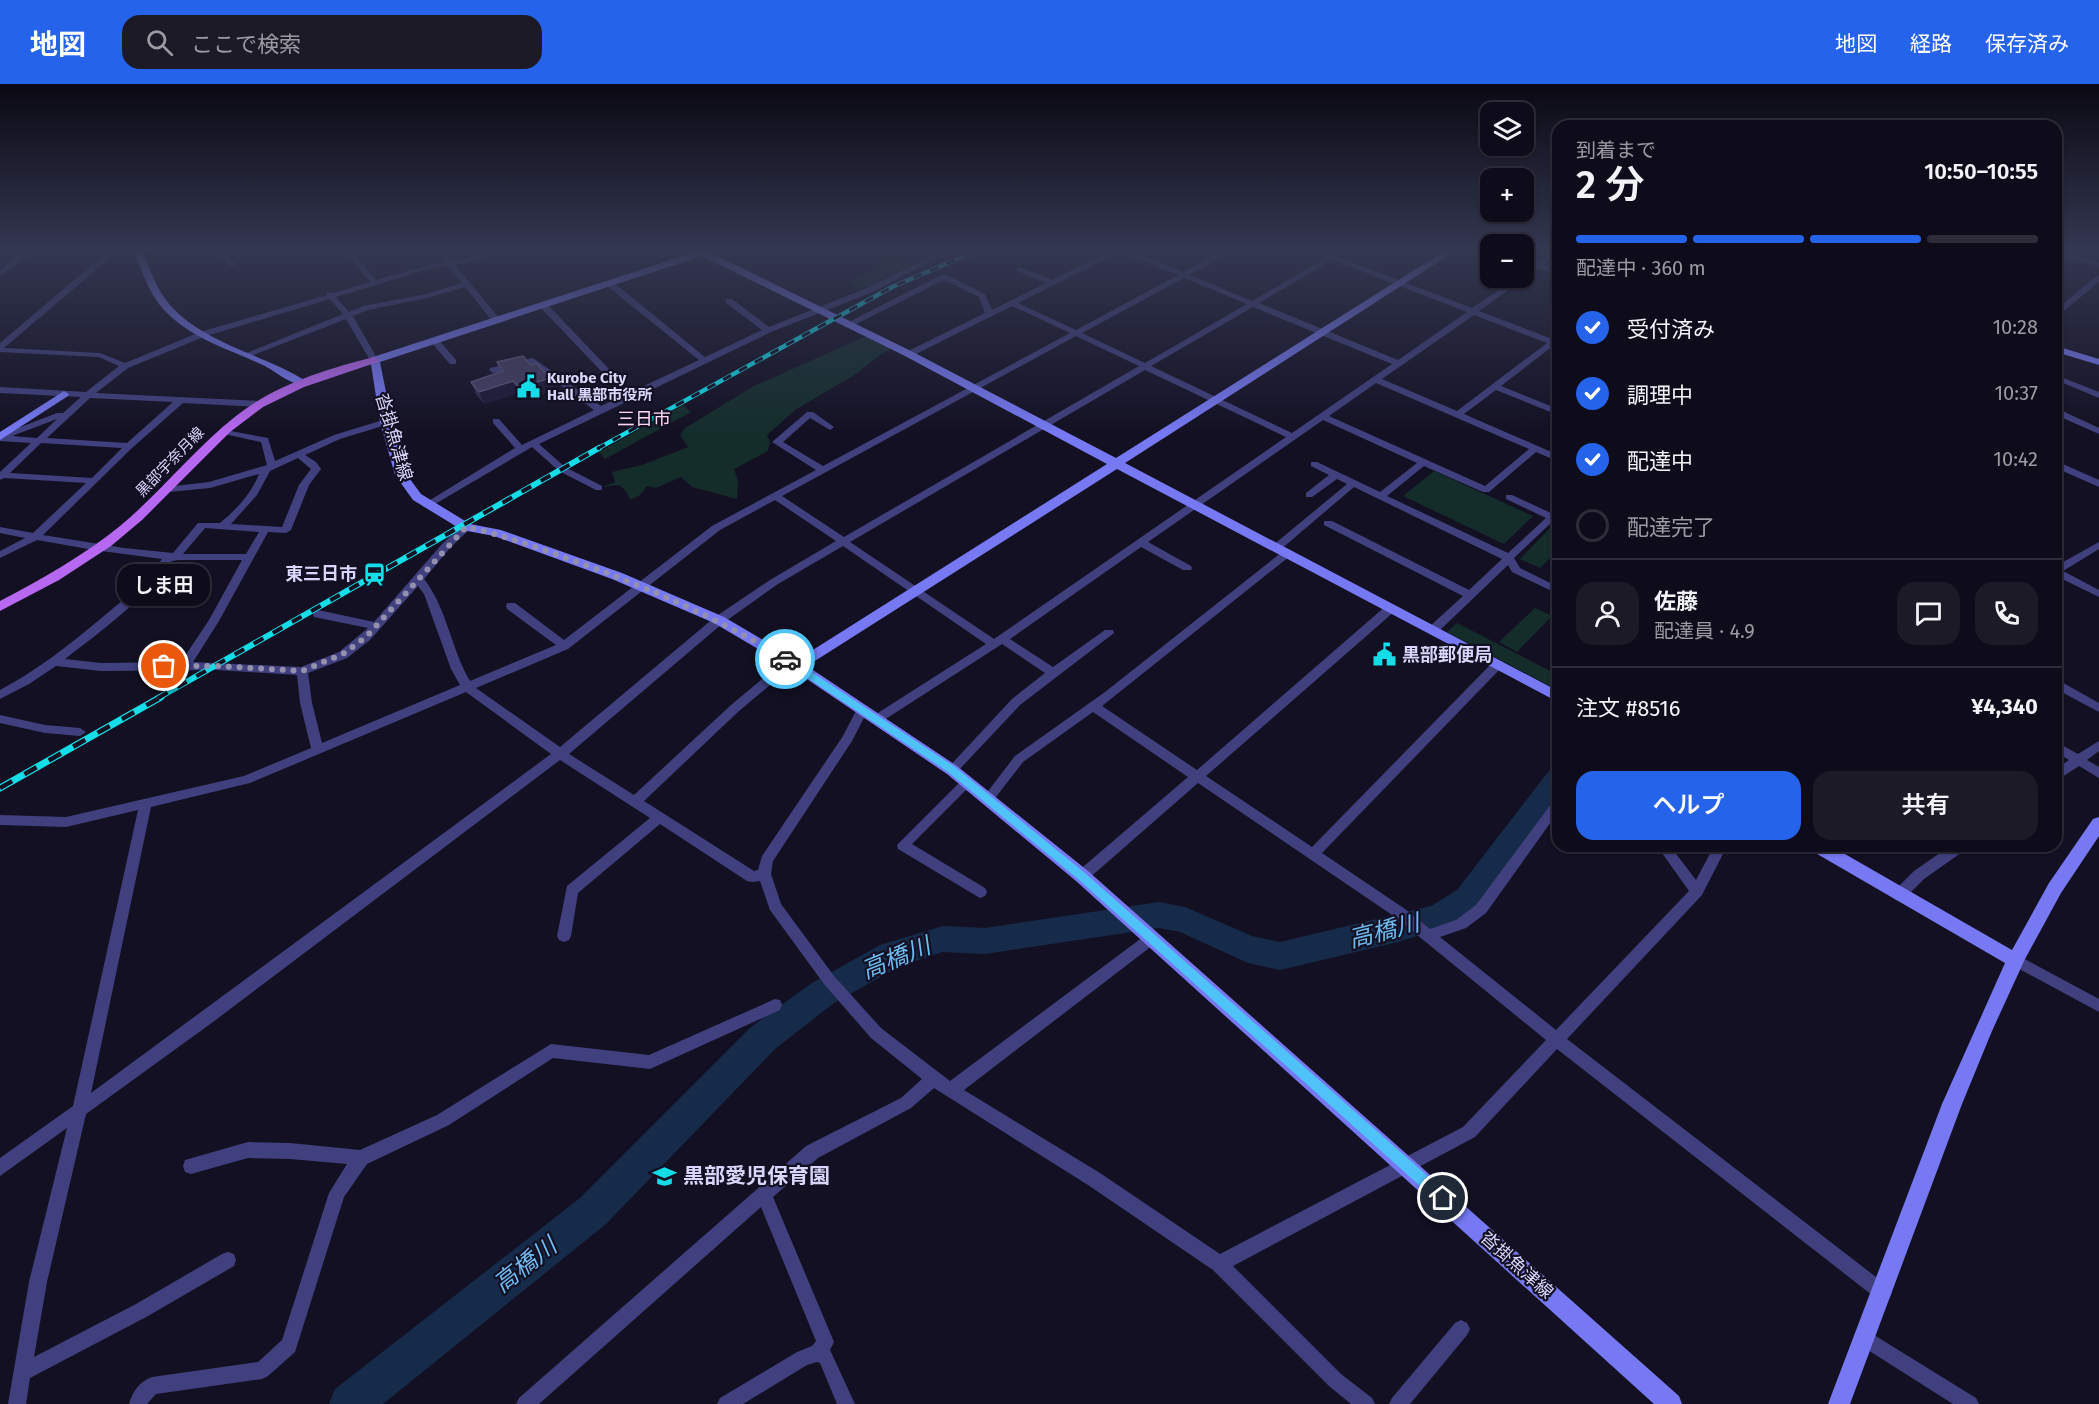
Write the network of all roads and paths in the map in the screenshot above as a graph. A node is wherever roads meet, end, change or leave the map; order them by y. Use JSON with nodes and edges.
{"nodes":[{"id":1,"x":44,"y":312,"type":"edge"},
{"id":2,"x":172,"y":312,"type":"edge"},
{"id":3,"x":273,"y":312,"type":"edge"},
{"id":4,"x":345,"y":312,"type":"edge"},
{"id":5,"x":361,"y":312,"type":"edge"},
{"id":6,"x":489,"y":312,"type":"edge"},
{"id":7,"x":522,"y":312,"type":"edge"},
{"id":8,"x":549,"y":312,"type":"edge"},
{"id":9,"x":644,"y":312,"type":"edge"},
{"id":10,"x":743,"y":312,"type":"edge"},
{"id":11,"x":812,"y":312,"type":"edge"},
{"id":12,"x":820,"y":312,"type":"edge"},
{"id":13,"x":874,"y":312,"type":"edge"},
{"id":14,"x":992,"y":312,"type":"edge"},
{"id":15,"x":1031,"y":312,"type":"edge"},
{"id":16,"x":1116,"y":312,"type":"edge"},
{"id":17,"x":1239,"y":312,"type":"edge"},
{"id":18,"x":1271,"y":312,"type":"edge"},
{"id":19,"x":1357,"y":312,"type":"edge"},
{"id":20,"x":1472,"y":312,"type":"joint"},
{"id":21,"x":989,"y":313,"type":"joint"},
{"id":22,"x":348,"y":315,"type":"junction"},
{"id":23,"x":496,"y":320,"type":"junction"},
{"id":24,"x":849,"y":324,"type":"junction"},
{"id":25,"x":768,"y":330,"type":"junction"},
{"id":26,"x":203,"y":333,"type":"junction"},
{"id":27,"x":1076,"y":333,"type":"junction"},
{"id":28,"x":1323,"y":333,"type":"junction"},
{"id":29,"x":434,"y":340,"type":"junction"},
{"id":30,"x":1552,"y":340,"type":"edge"},
{"id":31,"x":1552,"y":344,"type":"edge"},
{"id":32,"x":0,"y":349,"type":"edge"},
{"id":33,"x":2062,"y":351,"type":"edge"},
{"id":34,"x":248,"y":354,"type":"junction"},
{"id":35,"x":909,"y":354,"type":"junction"},
{"id":36,"x":374,"y":360,"type":"junction"},
{"id":37,"x":704,"y":360,"type":"junction"},
{"id":38,"x":453,"y":362,"type":"dead end"},
{"id":39,"x":2099,"y":362,"type":"edge"},
{"id":40,"x":1398,"y":363,"type":"junction"},
{"id":41,"x":125,"y":366,"type":"junction"},
{"id":42,"x":1145,"y":366,"type":"junction"},
{"id":43,"x":493,"y":370,"type":"dead end"},
{"id":44,"x":1375,"y":379,"type":"junction"},
{"id":45,"x":2062,"y":380,"type":"edge"},
{"id":46,"x":302,"y":383,"type":"junction"},
{"id":47,"x":1495,"y":387,"type":"junction"},
{"id":48,"x":972,"y":388,"type":"junction"},
{"id":49,"x":0,"y":390,"type":"edge"},
{"id":50,"x":64,"y":394,"type":"junction"},
{"id":51,"x":88,"y":395,"type":"junction"},
{"id":52,"x":2099,"y":395,"type":"edge"},
{"id":53,"x":630,"y":396,"type":"junction"},
{"id":54,"x":182,"y":399,"type":"junction"},
{"id":55,"x":1217,"y":400,"type":"junction"},
{"id":56,"x":261,"y":404,"type":"junction"},
{"id":57,"x":600,"y":410,"type":"junction"},
{"id":58,"x":1552,"y":410,"type":"edge"},
{"id":59,"x":67,"y":413,"type":"junction"},
{"id":60,"x":2062,"y":414,"type":"edge"},
{"id":61,"x":1458,"y":415,"type":"junction"},
{"id":62,"x":1322,"y":416,"type":"junction"},
{"id":63,"x":496,"y":421,"type":"dead end"},
{"id":64,"x":386,"y":423,"type":"junction"},
{"id":65,"x":830,"y":427,"type":"dead end"},
{"id":66,"x":1043,"y":427,"type":"junction"},
{"id":67,"x":2099,"y":430,"type":"edge"},
{"id":68,"x":223,"y":431,"type":"junction"},
{"id":69,"x":0,"y":437,"type":"edge"},
{"id":70,"x":1292,"y":437,"type":"junction"},
{"id":71,"x":38,"y":439,"type":"junction"},
{"id":72,"x":533,"y":443,"type":"junction"},
{"id":73,"x":129,"y":446,"type":"junction"},
{"id":74,"x":521,"y":449,"type":"junction"},
{"id":75,"x":1535,"y":449,"type":"junction"},
{"id":76,"x":299,"y":455,"type":"junction"},
{"id":77,"x":1552,"y":456,"type":"edge"},
{"id":78,"x":1423,"y":462,"type":"junction"},
{"id":79,"x":1115,"y":464,"type":"junction"},
{"id":80,"x":1314,"y":464,"type":"dead end"},
{"id":81,"x":2062,"y":467,"type":"edge"},
{"id":82,"x":269,"y":468,"type":"junction"},
{"id":83,"x":823,"y":470,"type":"junction"},
{"id":84,"x":1336,"y":475,"type":"junction"},
{"id":85,"x":1,"y":476,"type":"edge"},
{"id":86,"x":94,"y":481,"type":"junction"},
{"id":87,"x":1353,"y":483,"type":"junction"},
{"id":88,"x":2099,"y":484,"type":"edge"},
{"id":89,"x":599,"y":488,"type":"dead end"},
{"id":90,"x":168,"y":489,"type":"junction"},
{"id":91,"x":1309,"y":495,"type":"dead end"},
{"id":92,"x":776,"y":496,"type":"junction"},
{"id":93,"x":1381,"y":496,"type":"junction"},
{"id":94,"x":1509,"y":497,"type":"dead end"},
{"id":95,"x":427,"y":505,"type":"junction"},
{"id":96,"x":1194,"y":505,"type":"junction"},
{"id":97,"x":1552,"y":514,"type":"edge"},
{"id":98,"x":1552,"y":520,"type":"edge"},
{"id":99,"x":1328,"y":523,"type":"dead end"},
{"id":100,"x":223,"y":526,"type":"junction"},
{"id":101,"x":466,"y":527,"type":"junction"},
{"id":102,"x":265,"y":529,"type":"junction"},
{"id":103,"x":0,"y":530,"type":"edge"},
{"id":104,"x":35,"y":537,"type":"junction"},
{"id":105,"x":846,"y":542,"type":"junction"},
{"id":106,"x":1140,"y":542,"type":"junction"},
{"id":107,"x":2099,"y":545,"type":"edge"},
{"id":108,"x":97,"y":548,"type":"junction"},
{"id":109,"x":1281,"y":551,"type":"junction"},
{"id":110,"x":0,"y":555,"type":"edge"},
{"id":111,"x":172,"y":557,"type":"junction"},
{"id":112,"x":250,"y":557,"type":"junction"},
{"id":113,"x":1509,"y":558,"type":"junction"},
{"id":114,"x":1187,"y":568,"type":"dead end"},
{"id":115,"x":2062,"y":568,"type":"edge"},
{"id":116,"x":2062,"y":575,"type":"edge"},
{"id":117,"x":418,"y":579,"type":"junction"},
{"id":118,"x":642,"y":587,"type":"junction"},
{"id":119,"x":1552,"y":588,"type":"edge"},
{"id":120,"x":914,"y":592,"type":"junction"},
{"id":121,"x":1470,"y":594,"type":"junction"},
{"id":122,"x":2099,"y":594,"type":"edge"},
{"id":123,"x":512,"y":606,"type":"dead end"},
{"id":124,"x":0,"y":607,"type":"edge"},
{"id":125,"x":1391,"y":608,"type":"junction"},
{"id":126,"x":318,"y":614,"type":"dead end"},
{"id":127,"x":718,"y":620,"type":"junction"},
{"id":128,"x":377,"y":626,"type":"junction"},
{"id":129,"x":1433,"y":630,"type":"junction"},
{"id":130,"x":1109,"y":633,"type":"dead end"},
{"id":131,"x":998,"y":641,"type":"junction"},
{"id":132,"x":564,"y":646,"type":"junction"},
{"id":133,"x":56,"y":663,"type":"junction"},
{"id":134,"x":793,"y":664,"type":"junction"},
{"id":135,"x":1498,"y":664,"type":"junction"},
{"id":136,"x":184,"y":665,"type":"junction"},
{"id":137,"x":302,"y":671,"type":"junction"},
{"id":138,"x":1053,"y":673,"type":"junction"},
{"id":139,"x":2062,"y":686,"type":"edge"},
{"id":140,"x":467,"y":687,"type":"junction"},
{"id":141,"x":1552,"y":694,"type":"edge"},
{"id":142,"x":0,"y":695,"type":"edge"},
{"id":143,"x":1093,"y":706,"type":"junction"},
{"id":144,"x":2099,"y":708,"type":"edge"},
{"id":145,"x":862,"y":710,"type":"junction"},
{"id":146,"x":0,"y":719,"type":"edge"},
{"id":147,"x":877,"y":719,"type":"junction"},
{"id":148,"x":80,"y":732,"type":"dead end"},
{"id":149,"x":2099,"y":745,"type":"edge"},
{"id":150,"x":317,"y":749,"type":"junction"},
{"id":151,"x":2062,"y":750,"type":"edge"},
{"id":152,"x":560,"y":754,"type":"junction"},
{"id":153,"x":2079,"y":760,"type":"junction"},
{"id":154,"x":952,"y":770,"type":"junction"},
{"id":155,"x":2062,"y":772,"type":"edge"},
{"id":156,"x":2099,"y":773,"type":"edge"},
{"id":157,"x":1196,"y":777,"type":"junction"},
{"id":158,"x":967,"y":782,"type":"junction"},
{"id":159,"x":988,"y":799,"type":"junction"},
{"id":160,"x":636,"y":801,"type":"junction"},
{"id":161,"x":145,"y":805,"type":"junction"},
{"id":162,"x":1552,"y":811,"type":"edge"},
{"id":163,"x":660,"y":817,"type":"junction"},
{"id":164,"x":1,"y":822,"type":"edge"},
{"id":165,"x":2099,"y":823,"type":"edge"},
{"id":166,"x":1668,"y":852,"type":"edge"},
{"id":167,"x":1718,"y":852,"type":"edge"},
{"id":168,"x":1828,"y":852,"type":"edge"},
{"id":169,"x":1952,"y":852,"type":"edge"},
{"id":170,"x":1313,"y":854,"type":"junction"},
{"id":171,"x":764,"y":874,"type":"junction"},
{"id":172,"x":1082,"y":876,"type":"junction"},
{"id":173,"x":1697,"y":891,"type":"junction"},
{"id":174,"x":980,"y":892,"type":"dead end"},
{"id":175,"x":1899,"y":895,"type":"junction"},
{"id":176,"x":564,"y":936,"type":"dead end"},
{"id":177,"x":1428,"y":936,"type":"junction"},
{"id":178,"x":1152,"y":938,"type":"junction"},
{"id":179,"x":2017,"y":961,"type":"junction"},
{"id":180,"x":776,"y":1005,"type":"dead end"},
{"id":181,"x":2099,"y":1006,"type":"edge"},
{"id":182,"x":1557,"y":1040,"type":"junction"},
{"id":183,"x":933,"y":1079,"type":"junction"},
{"id":184,"x":951,"y":1090,"type":"junction"},
{"id":185,"x":80,"y":1109,"type":"junction"},
{"id":186,"x":361,"y":1158,"type":"junction"},
{"id":187,"x":191,"y":1166,"type":"dead end"},
{"id":188,"x":1408,"y":1167,"type":"junction"},
{"id":189,"x":0,"y":1168,"type":"edge"},
{"id":190,"x":764,"y":1194,"type":"junction"},
{"id":191,"x":228,"y":1260,"type":"dead end"},
{"id":192,"x":1219,"y":1264,"type":"junction"},
{"id":193,"x":1883,"y":1293,"type":"junction"},
{"id":194,"x":1461,"y":1329,"type":"dead end"},
{"id":195,"x":1866,"y":1339,"type":"junction"},
{"id":196,"x":818,"y":1353,"type":"junction"},
{"id":197,"x":22,"y":1374,"type":"junction"},
{"id":198,"x":17,"y":1404,"type":"edge"},
{"id":199,"x":138,"y":1404,"type":"edge"},
{"id":200,"x":525,"y":1404,"type":"edge"},
{"id":201,"x":726,"y":1404,"type":"edge"},
{"id":202,"x":846,"y":1404,"type":"edge"},
{"id":203,"x":1366,"y":1404,"type":"edge"},
{"id":204,"x":1398,"y":1404,"type":"edge"},
{"id":205,"x":1671,"y":1404,"type":"edge"},
{"id":206,"x":1839,"y":1404,"type":"edge"},
{"id":207,"x":1970,"y":1404,"type":"edge"}],
"edges":[{"from":1,"to":32,"type":"street"},
{"from":2,"to":26,"type":"street"},
{"from":3,"to":26,"type":"street"},
{"from":4,"to":22,"type":"street"},
{"from":5,"to":22,"type":"street"},
{"from":6,"to":23,"type":"street"},
{"from":7,"to":23,"type":"street"},
{"from":8,"to":53,"type":"street"},
{"from":9,"to":37,"type":"street"},
{"from":10,"to":25,"type":"street"},
{"from":11,"to":25,"type":"street"},
{"from":12,"to":24,"type":"street"},
{"from":13,"to":24,"type":"street"},
{"from":14,"to":21,"type":"street"},
{"from":15,"to":27,"type":"street"},
{"from":16,"to":27,"type":"street"},
{"from":17,"to":42,"type":"street"},
{"from":18,"to":28,"type":"street"},
{"from":19,"to":28,"type":"street"},
{"from":20,"to":30,"type":"street"},
{"from":20,"to":40,"type":"street"},
{"from":21,"to":35,"type":"street"},
{"from":22,"to":34,"type":"street"},
{"from":22,"to":36,"type":"street"},
{"from":23,"to":29,"type":"street"},
{"from":24,"to":35,"type":"street"},
{"from":25,"to":37,"type":"street"},
{"from":26,"to":34,"type":"street"},
{"from":26,"to":41,"type":"street"},
{"from":27,"to":42,"type":"street"},
{"from":27,"to":48,"type":"street"},
{"from":28,"to":40,"type":"street"},
{"from":28,"to":55,"type":"street"},
{"from":29,"to":36,"type":"street"},
{"from":29,"to":38,"type":"street"},
{"from":31,"to":47,"type":"street"},
{"from":32,"to":41,"type":"street"},
{"from":33,"to":39,"type":"street"},
{"from":34,"to":46,"type":"street"},
{"from":35,"to":48,"type":"street"},
{"from":36,"to":46,"type":"main road","name":"黒部宇奈月線"},
{"from":36,"to":64,"type":"street","name":"沓掛魚津線"},
{"from":37,"to":53,"type":"street"},
{"from":40,"to":44,"type":"street"},
{"from":41,"to":51,"type":"street"},
{"from":42,"to":55,"type":"street"},
{"from":42,"to":66,"type":"street"},
{"from":43,"to":57,"type":"street"},
{"from":44,"to":61,"type":"street"},
{"from":44,"to":62,"type":"street"},
{"from":45,"to":52,"type":"street"},
{"from":46,"to":56,"type":"main road","name":"黒部宇奈月線"},
{"from":47,"to":58,"type":"street"},
{"from":47,"to":61,"type":"street"},
{"from":48,"to":66,"type":"street"},
{"from":48,"to":83,"type":"street"},
{"from":49,"to":50,"type":"street"},
{"from":50,"to":51,"type":"street"},
{"from":50,"to":69,"type":"street"},
{"from":51,"to":54,"type":"street"},
{"from":51,"to":59,"type":"street"},
{"from":53,"to":57,"type":"street"},
{"from":54,"to":56,"type":"street"},
{"from":54,"to":73,"type":"street"},
{"from":55,"to":70,"type":"street"},
{"from":55,"to":79,"type":"street"},
{"from":56,"to":68,"type":"main road","name":"黒部宇奈月線"},
{"from":57,"to":72,"type":"street"},
{"from":59,"to":69,"type":"street"},
{"from":59,"to":71,"type":"street"},
{"from":60,"to":67,"type":"street"},
{"from":61,"to":75,"type":"street"},
{"from":62,"to":70,"type":"street"},
{"from":62,"to":78,"type":"street"},
{"from":63,"to":74,"type":"street"},
{"from":64,"to":76,"type":"street"},
{"from":64,"to":95,"type":"street","name":"沓掛魚津線"},
{"from":65,"to":83,"type":"street"},
{"from":66,"to":79,"type":"street"},
{"from":66,"to":105,"type":"street"},
{"from":68,"to":82,"type":"street"},
{"from":68,"to":90,"type":"main road","name":"黒部宇奈月線"},
{"from":69,"to":71,"type":"street"},
{"from":70,"to":96,"type":"street"},
{"from":71,"to":73,"type":"street"},
{"from":71,"to":85,"type":"street"},
{"from":72,"to":74,"type":"street"},
{"from":72,"to":89,"type":"street"},
{"from":73,"to":86,"type":"street"},
{"from":74,"to":95,"type":"street"},
{"from":75,"to":77,"type":"street"},
{"from":75,"to":78,"type":"street"},
{"from":76,"to":82,"type":"street"},
{"from":76,"to":102,"type":"street"},
{"from":78,"to":93,"type":"street"},
{"from":79,"to":96,"type":"street"},
{"from":79,"to":120,"type":"street"},
{"from":80,"to":84,"type":"street"},
{"from":81,"to":88,"type":"street"},
{"from":82,"to":90,"type":"street"},
{"from":82,"to":100,"type":"street"},
{"from":83,"to":92,"type":"street"},
{"from":84,"to":87,"type":"street"},
{"from":84,"to":91,"type":"street"},
{"from":85,"to":86,"type":"street"},
{"from":86,"to":104,"type":"street"},
{"from":87,"to":93,"type":"street"},
{"from":87,"to":109,"type":"street"},
{"from":90,"to":108,"type":"main road","name":"黒部宇奈月線"},
{"from":92,"to":105,"type":"street"},
{"from":92,"to":118,"type":"street"},
{"from":93,"to":113,"type":"street"},
{"from":94,"to":97,"type":"street"},
{"from":95,"to":101,"type":"street","name":"沓掛魚津線"},
{"from":96,"to":106,"type":"street"},
{"from":96,"to":109,"type":"street"},
{"from":98,"to":113,"type":"street"},
{"from":99,"to":121,"type":"street"},
{"from":100,"to":102,"type":"street"},
{"from":100,"to":111,"type":"street"},
{"from":101,"to":117,"type":"street"},
{"from":101,"to":118,"type":"street","name":"沓掛魚津線"},
{"from":102,"to":112,"type":"street"},
{"from":103,"to":104,"type":"street"},
{"from":104,"to":108,"type":"street"},
{"from":104,"to":110,"type":"street"},
{"from":105,"to":120,"type":"street"},
{"from":105,"to":127,"type":"street"},
{"from":106,"to":114,"type":"street"},
{"from":106,"to":131,"type":"street"},
{"from":107,"to":115,"type":"street"},
{"from":108,"to":111,"type":"street"},
{"from":108,"to":124,"type":"main road","name":"黒部宇奈月線"},
{"from":109,"to":125,"type":"street"},
{"from":109,"to":143,"type":"street"},
{"from":111,"to":112,"type":"street"},
{"from":111,"to":133,"type":"street"},
{"from":112,"to":136,"type":"street"},
{"from":113,"to":119,"type":"street"},
{"from":113,"to":121,"type":"street"},
{"from":116,"to":122,"type":"street"},
{"from":117,"to":128,"type":"street"},
{"from":117,"to":140,"type":"street"},
{"from":118,"to":127,"type":"street","name":"沓掛魚津線"},
{"from":118,"to":132,"type":"street"},
{"from":120,"to":131,"type":"street"},
{"from":120,"to":134,"type":"street"},
{"from":121,"to":129,"type":"street"},
{"from":123,"to":132,"type":"street"},
{"from":125,"to":129,"type":"street"},
{"from":125,"to":157,"type":"street"},
{"from":126,"to":128,"type":"street"},
{"from":127,"to":134,"type":"street","name":"沓掛魚津線"},
{"from":127,"to":152,"type":"street"},
{"from":128,"to":137,"type":"street"},
{"from":129,"to":135,"type":"street"},
{"from":130,"to":138,"type":"street"},
{"from":131,"to":138,"type":"street"},
{"from":131,"to":147,"type":"street"},
{"from":132,"to":140,"type":"street"},
{"from":133,"to":136,"type":"street"},
{"from":133,"to":142,"type":"street"},
{"from":134,"to":145,"type":"street","name":"沓掛魚津線"},
{"from":134,"to":160,"type":"street"},
{"from":135,"to":141,"type":"street"},
{"from":135,"to":170,"type":"street"},
{"from":136,"to":137,"type":"street"},
{"from":137,"to":150,"type":"street"},
{"from":138,"to":154,"type":"street"},
{"from":139,"to":144,"type":"street"},
{"from":140,"to":150,"type":"street"},
{"from":140,"to":152,"type":"street"},
{"from":143,"to":157,"type":"street"},
{"from":143,"to":159,"type":"street"},
{"from":145,"to":147,"type":"street","name":"沓掛魚津線"},
{"from":145,"to":171,"type":"street"},
{"from":146,"to":148,"type":"street"},
{"from":147,"to":154,"type":"street","name":"沓掛魚津線"},
{"from":149,"to":153,"type":"street"},
{"from":150,"to":161,"type":"street"},
{"from":151,"to":153,"type":"street"},
{"from":152,"to":160,"type":"street"},
{"from":152,"to":185,"type":"street"},
{"from":153,"to":155,"type":"street"},
{"from":153,"to":156,"type":"street"},
{"from":154,"to":158,"type":"street","name":"沓掛魚津線"},
{"from":157,"to":170,"type":"street"},
{"from":157,"to":172,"type":"street"},
{"from":158,"to":159,"type":"street","name":"沓掛魚津線"},
{"from":158,"to":174,"type":"street"},
{"from":159,"to":172,"type":"street","name":"沓掛魚津線"},
{"from":160,"to":163,"type":"street"},
{"from":161,"to":164,"type":"street"},
{"from":161,"to":185,"type":"street"},
{"from":162,"to":177,"type":"street"},
{"from":163,"to":171,"type":"street"},
{"from":163,"to":176,"type":"street"},
{"from":165,"to":179,"type":"street"},
{"from":166,"to":173,"type":"street"},
{"from":167,"to":173,"type":"street"},
{"from":168,"to":175,"type":"street"},
{"from":169,"to":175,"type":"street"},
{"from":170,"to":177,"type":"street"},
{"from":171,"to":183,"type":"street"},
{"from":172,"to":178,"type":"street","name":"沓掛魚津線"},
{"from":173,"to":182,"type":"street"},
{"from":175,"to":179,"type":"street"},
{"from":177,"to":182,"type":"street"},
{"from":178,"to":184,"type":"street"},
{"from":178,"to":188,"type":"street","name":"沓掛魚津線"},
{"from":179,"to":181,"type":"street"},
{"from":179,"to":193,"type":"street"},
{"from":180,"to":186,"type":"street"},
{"from":182,"to":188,"type":"street"},
{"from":182,"to":193,"type":"street"},
{"from":183,"to":184,"type":"street"},
{"from":183,"to":190,"type":"street"},
{"from":184,"to":192,"type":"street"},
{"from":185,"to":189,"type":"street"},
{"from":185,"to":197,"type":"street"},
{"from":186,"to":187,"type":"street"},
{"from":186,"to":199,"type":"street"},
{"from":188,"to":192,"type":"street"},
{"from":188,"to":205,"type":"street","name":"沓掛魚津線"},
{"from":190,"to":196,"type":"street"},
{"from":190,"to":200,"type":"street"},
{"from":191,"to":197,"type":"street"},
{"from":192,"to":203,"type":"street"},
{"from":193,"to":195,"type":"street"},
{"from":194,"to":204,"type":"street"},
{"from":195,"to":206,"type":"street"},
{"from":195,"to":207,"type":"street"},
{"from":196,"to":201,"type":"street"},
{"from":196,"to":202,"type":"street"},
{"from":197,"to":198,"type":"street"}]}
